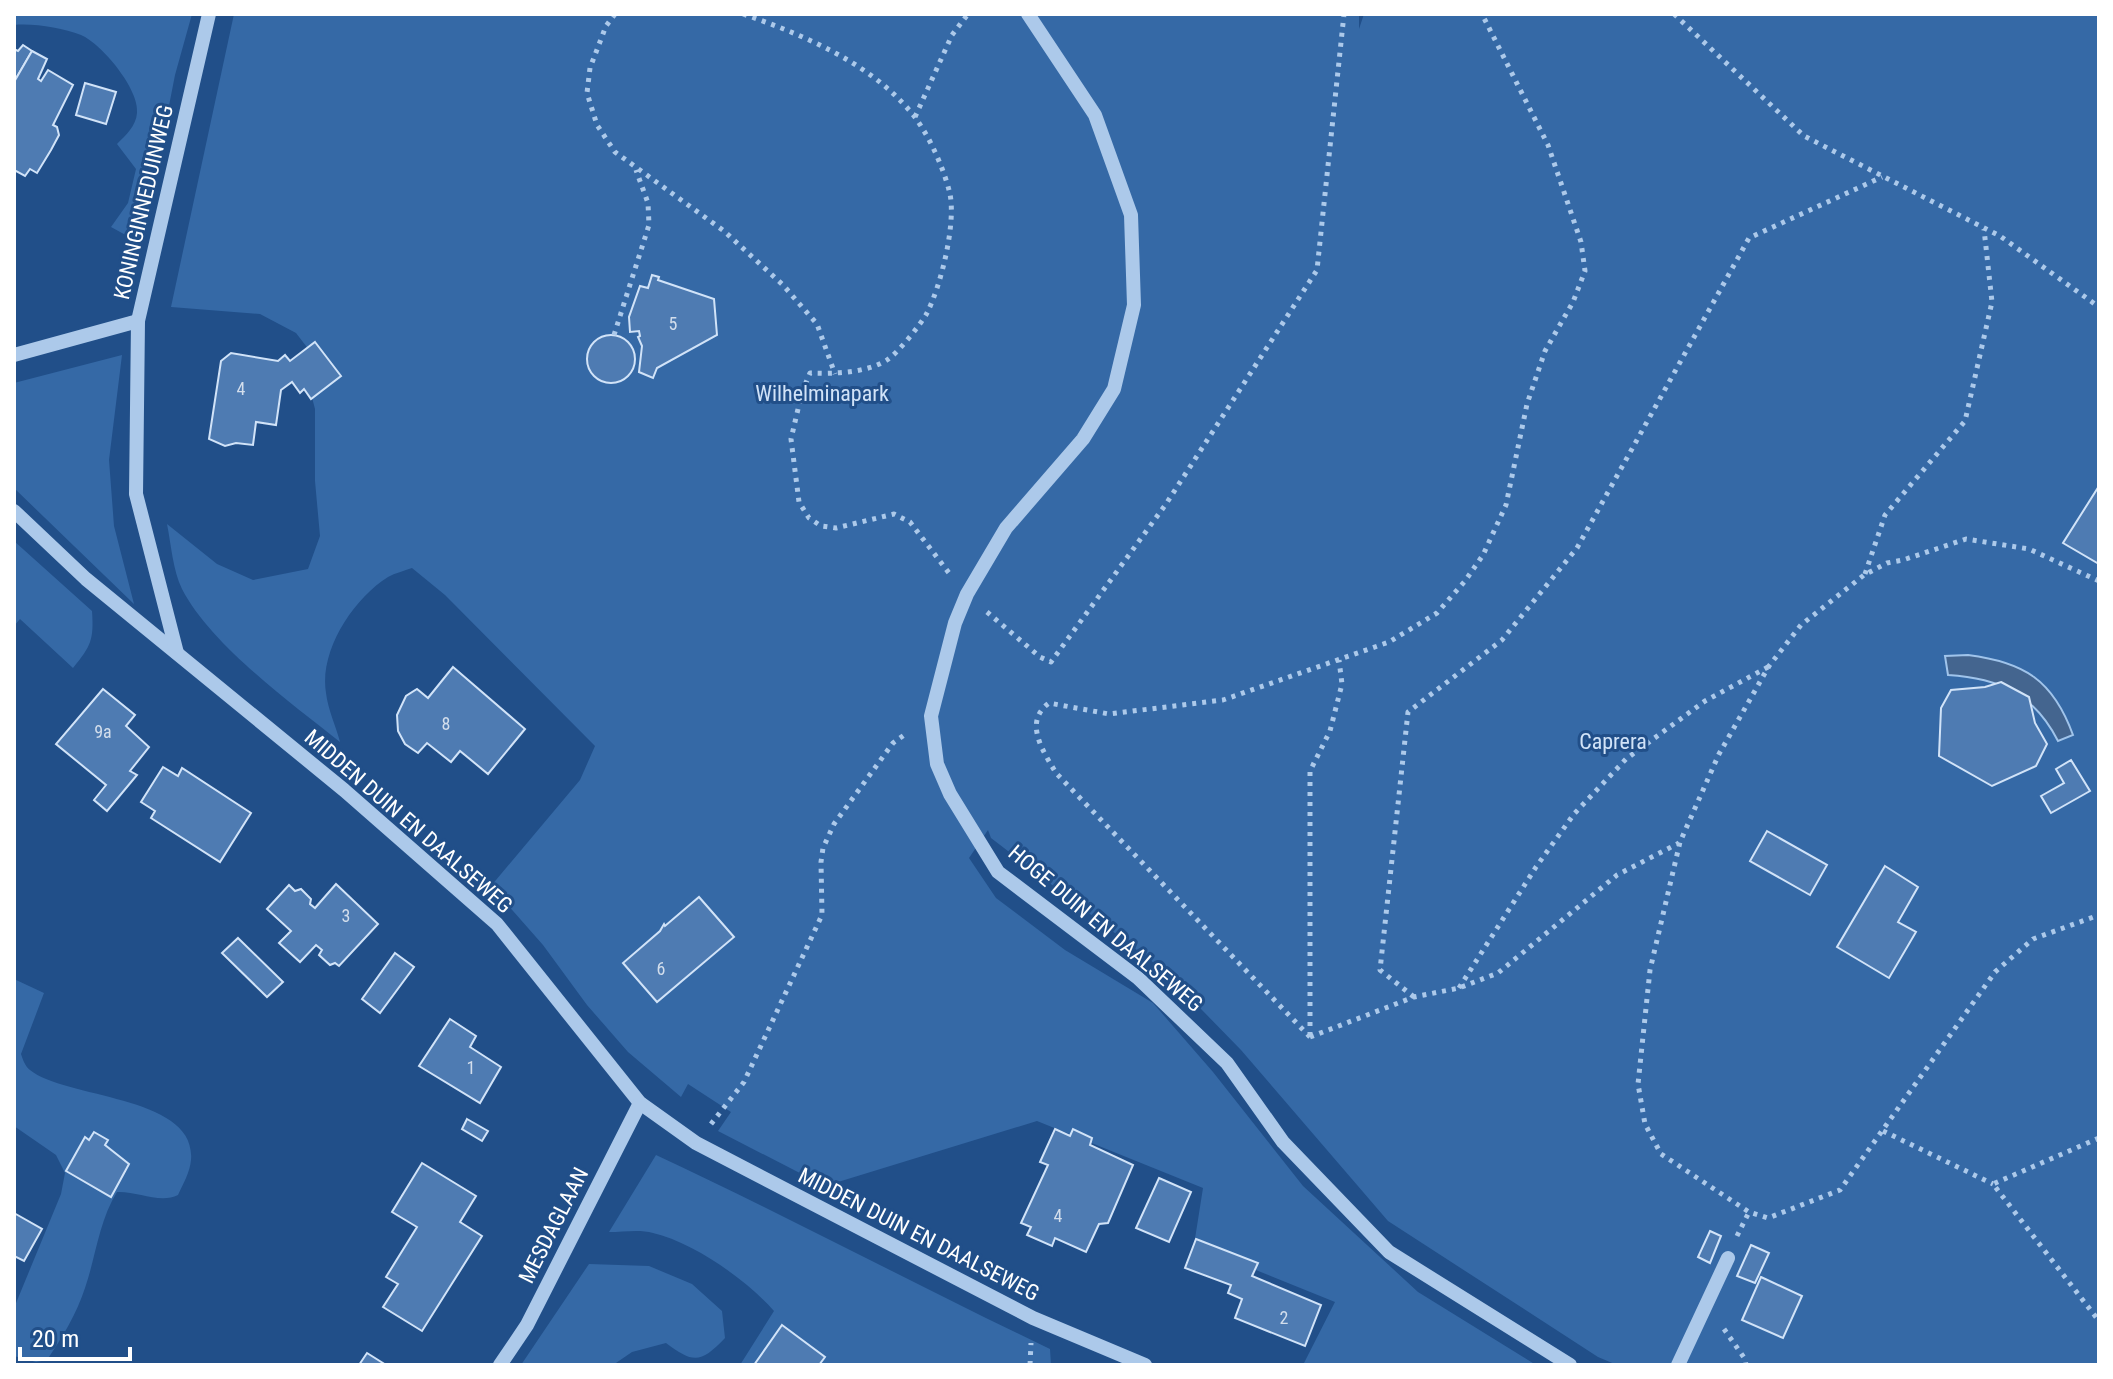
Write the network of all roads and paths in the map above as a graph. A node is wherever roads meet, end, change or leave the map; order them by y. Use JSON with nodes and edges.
{"nodes":[{"id":1,"x":209,"y":14,"type":"edge"},
{"id":2,"x":615,"y":14,"type":"edge"},
{"id":3,"x":743,"y":14,"type":"edge"},
{"id":4,"x":968,"y":14,"type":"edge"},
{"id":5,"x":1028,"y":14,"type":"edge"},
{"id":6,"x":1344,"y":14,"type":"edge"},
{"id":7,"x":1482,"y":14,"type":"edge"},
{"id":8,"x":1674,"y":14,"type":"edge"},
{"id":9,"x":915,"y":117,"type":"junction"},
{"id":10,"x":636,"y":169,"type":"junction"},
{"id":11,"x":1882,"y":177,"type":"junction"},
{"id":12,"x":1984,"y":228,"type":"junction"},
{"id":13,"x":2099,"y":307,"type":"edge"},
{"id":14,"x":138,"y":321,"type":"junction"},
{"id":15,"x":614,"y":335,"type":"dead end"},
{"id":16,"x":14,"y":355,"type":"edge"},
{"id":17,"x":835,"y":374,"type":"junction"},
{"id":18,"x":14,"y":511,"type":"edge"},
{"id":19,"x":933,"y":554,"type":"dead end"},
{"id":20,"x":1864,"y":575,"type":"junction"},
{"id":21,"x":2099,"y":581,"type":"edge"},
{"id":22,"x":994,"y":618,"type":"dead end"},
{"id":23,"x":177,"y":653,"type":"junction"},
{"id":24,"x":1339,"y":660,"type":"junction"},
{"id":25,"x":1769,"y":666,"type":"junction"},
{"id":26,"x":931,"y":716,"type":"junction"},
{"id":27,"x":1680,"y":842,"type":"junction"},
{"id":28,"x":2099,"y":915,"type":"edge"},
{"id":29,"x":1459,"y":988,"type":"junction"},
{"id":30,"x":1414,"y":997,"type":"junction"},
{"id":31,"x":1310,"y":1037,"type":"junction"},
{"id":32,"x":640,"y":1103,"type":"junction"},
{"id":33,"x":1883,"y":1131,"type":"junction"},
{"id":34,"x":2099,"y":1138,"type":"edge"},
{"id":35,"x":696,"y":1143,"type":"junction"},
{"id":36,"x":1993,"y":1184,"type":"junction"},
{"id":37,"x":1749,"y":1212,"type":"junction"},
{"id":38,"x":1735,"y":1242,"type":"dead end"},
{"id":39,"x":1728,"y":1258,"type":"dead end"},
{"id":40,"x":2099,"y":1321,"type":"edge"},
{"id":41,"x":500,"y":1365,"type":"edge"},
{"id":42,"x":1145,"y":1365,"type":"edge"},
{"id":43,"x":1570,"y":1365,"type":"edge"},
{"id":44,"x":1678,"y":1365,"type":"edge"}],
"edges":[{"from":1,"to":14,"type":"street","name":"KONINGINNEDUINWEG"},
{"from":2,"to":10,"type":"path"},
{"from":3,"to":9,"type":"path"},
{"from":4,"to":9,"type":"path"},
{"from":5,"to":26,"type":"street","name":"HOGE DUIN EN DAALSEWEG"},
{"from":6,"to":22,"type":"path"},
{"from":7,"to":24,"type":"path"},
{"from":8,"to":11,"type":"path"},
{"from":9,"to":17,"type":"path"},
{"from":10,"to":15,"type":"path"},
{"from":10,"to":17,"type":"path"},
{"from":11,"to":12,"type":"path"},
{"from":11,"to":30,"type":"path"},
{"from":12,"to":13,"type":"path"},
{"from":12,"to":20,"type":"path"},
{"from":14,"to":16,"type":"street","name":"KONINGINNEDUINWEG"},
{"from":14,"to":23,"type":"street"},
{"from":17,"to":19,"type":"path"},
{"from":18,"to":23,"type":"street","name":"MIDDEN DUIN EN DAALSEWEG"},
{"from":20,"to":21,"type":"path"},
{"from":20,"to":25,"type":"path"},
{"from":23,"to":32,"type":"street","name":"MIDDEN DUIN EN DAALSEWEG"},
{"from":24,"to":31,"type":"path"},
{"from":24,"to":31,"type":"path"},
{"from":25,"to":27,"type":"path"},
{"from":25,"to":29,"type":"path"},
{"from":26,"to":35,"type":"path"},
{"from":26,"to":43,"type":"street","name":"HOGE DUIN EN DAALSEWEG"},
{"from":27,"to":29,"type":"path"},
{"from":27,"to":37,"type":"path"},
{"from":28,"to":33,"type":"path"},
{"from":29,"to":30,"type":"path"},
{"from":30,"to":31,"type":"path"},
{"from":32,"to":35,"type":"street","name":"MIDDEN DUIN EN DAALSEWEG"},
{"from":32,"to":41,"type":"street","name":"MESDAGLAAN"},
{"from":33,"to":36,"type":"path"},
{"from":33,"to":37,"type":"path"},
{"from":34,"to":36,"type":"path"},
{"from":35,"to":42,"type":"street","name":"MIDDEN DUIN EN DAALSEWEG"},
{"from":36,"to":40,"type":"path"},
{"from":37,"to":38,"type":"path"},
{"from":39,"to":44,"type":"street"}]}
